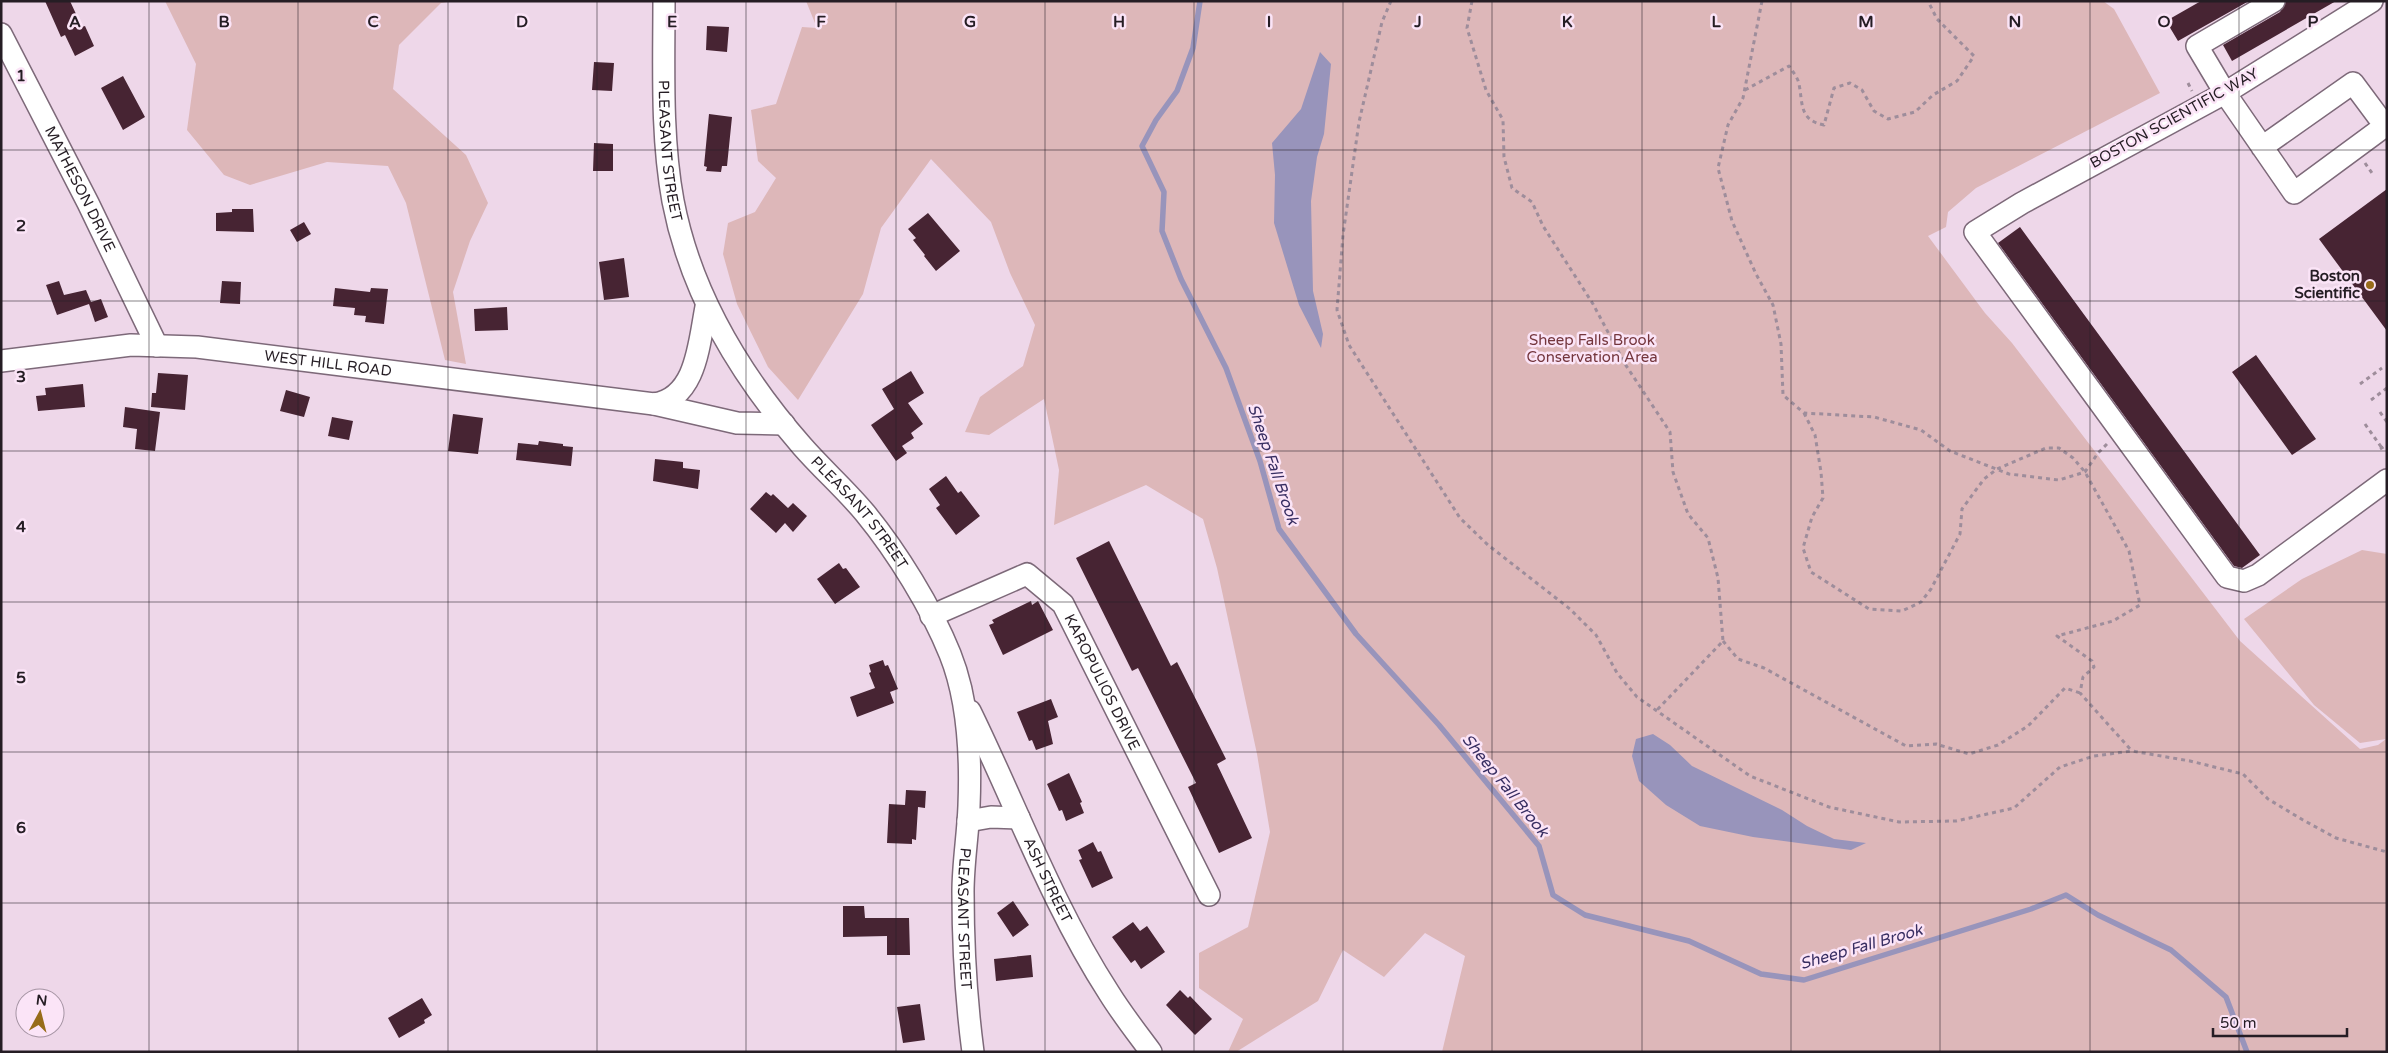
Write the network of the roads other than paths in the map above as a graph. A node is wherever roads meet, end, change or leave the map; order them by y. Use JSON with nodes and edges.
{"nodes":[{"id":1,"x":664,"y":1,"type":"edge"},
{"id":2,"x":2274,"y":1,"type":"edge"},
{"id":3,"x":2372,"y":1,"type":"edge"},
{"id":4,"x":2381,"y":1,"type":"edge"},
{"id":5,"x":2387,"y":9,"type":"edge"},
{"id":6,"x":1,"y":34,"type":"edge"},
{"id":7,"x":2225,"y":93,"type":"junction"},
{"id":8,"x":2262,"y":147,"type":"junction"},
{"id":9,"x":706,"y":307,"type":"junction"},
{"id":10,"x":157,"y":346,"type":"junction"},
{"id":11,"x":1,"y":361,"type":"edge"},
{"id":12,"x":654,"y":404,"type":"junction"},
{"id":13,"x":784,"y":424,"type":"junction"},
{"id":14,"x":2387,"y":480,"type":"edge"},
{"id":15,"x":931,"y":616,"type":"junction"},
{"id":16,"x":963,"y":698,"type":"junction"},
{"id":17,"x":1019,"y":818,"type":"junction"},
{"id":18,"x":968,"y":821,"type":"junction"},
{"id":19,"x":1209,"y":895,"type":"dead end"},
{"id":20,"x":973,"y":1052,"type":"edge"},
{"id":21,"x":1151,"y":1052,"type":"edge"}],
"edges":[{"from":1,"to":9,"type":"street","name":"PLEASANT STREET"},
{"from":2,"to":7,"type":"street"},
{"from":3,"to":7,"type":"street","name":"BOSTON SCIENTIFIC WAY"},
{"from":4,"to":5,"type":"street"},
{"from":6,"to":10,"type":"street","name":"MATHESON DRIVE"},
{"from":7,"to":8,"type":"street"},
{"from":7,"to":14,"type":"street","name":"BOSTON SCIENTIFIC WAY"},
{"from":8,"to":8,"type":"street"},
{"from":9,"to":12,"type":"street"},
{"from":9,"to":13,"type":"street","name":"PLEASANT STREET"},
{"from":10,"to":11,"type":"street","name":"WEST HILL ROAD"},
{"from":10,"to":12,"type":"street","name":"WEST HILL ROAD"},
{"from":12,"to":13,"type":"street","name":"WEST HILL ROAD"},
{"from":13,"to":15,"type":"street","name":"PLEASANT STREET"},
{"from":15,"to":16,"type":"street","name":"PLEASANT STREET"},
{"from":15,"to":19,"type":"street","name":"KAROPULIOS DRIVE"},
{"from":16,"to":17,"type":"street","name":"ASH STREET"},
{"from":16,"to":18,"type":"street","name":"PLEASANT STREET"},
{"from":17,"to":18,"type":"street"},
{"from":17,"to":21,"type":"street","name":"ASH STREET"},
{"from":18,"to":20,"type":"street","name":"PLEASANT STREET"}]}
